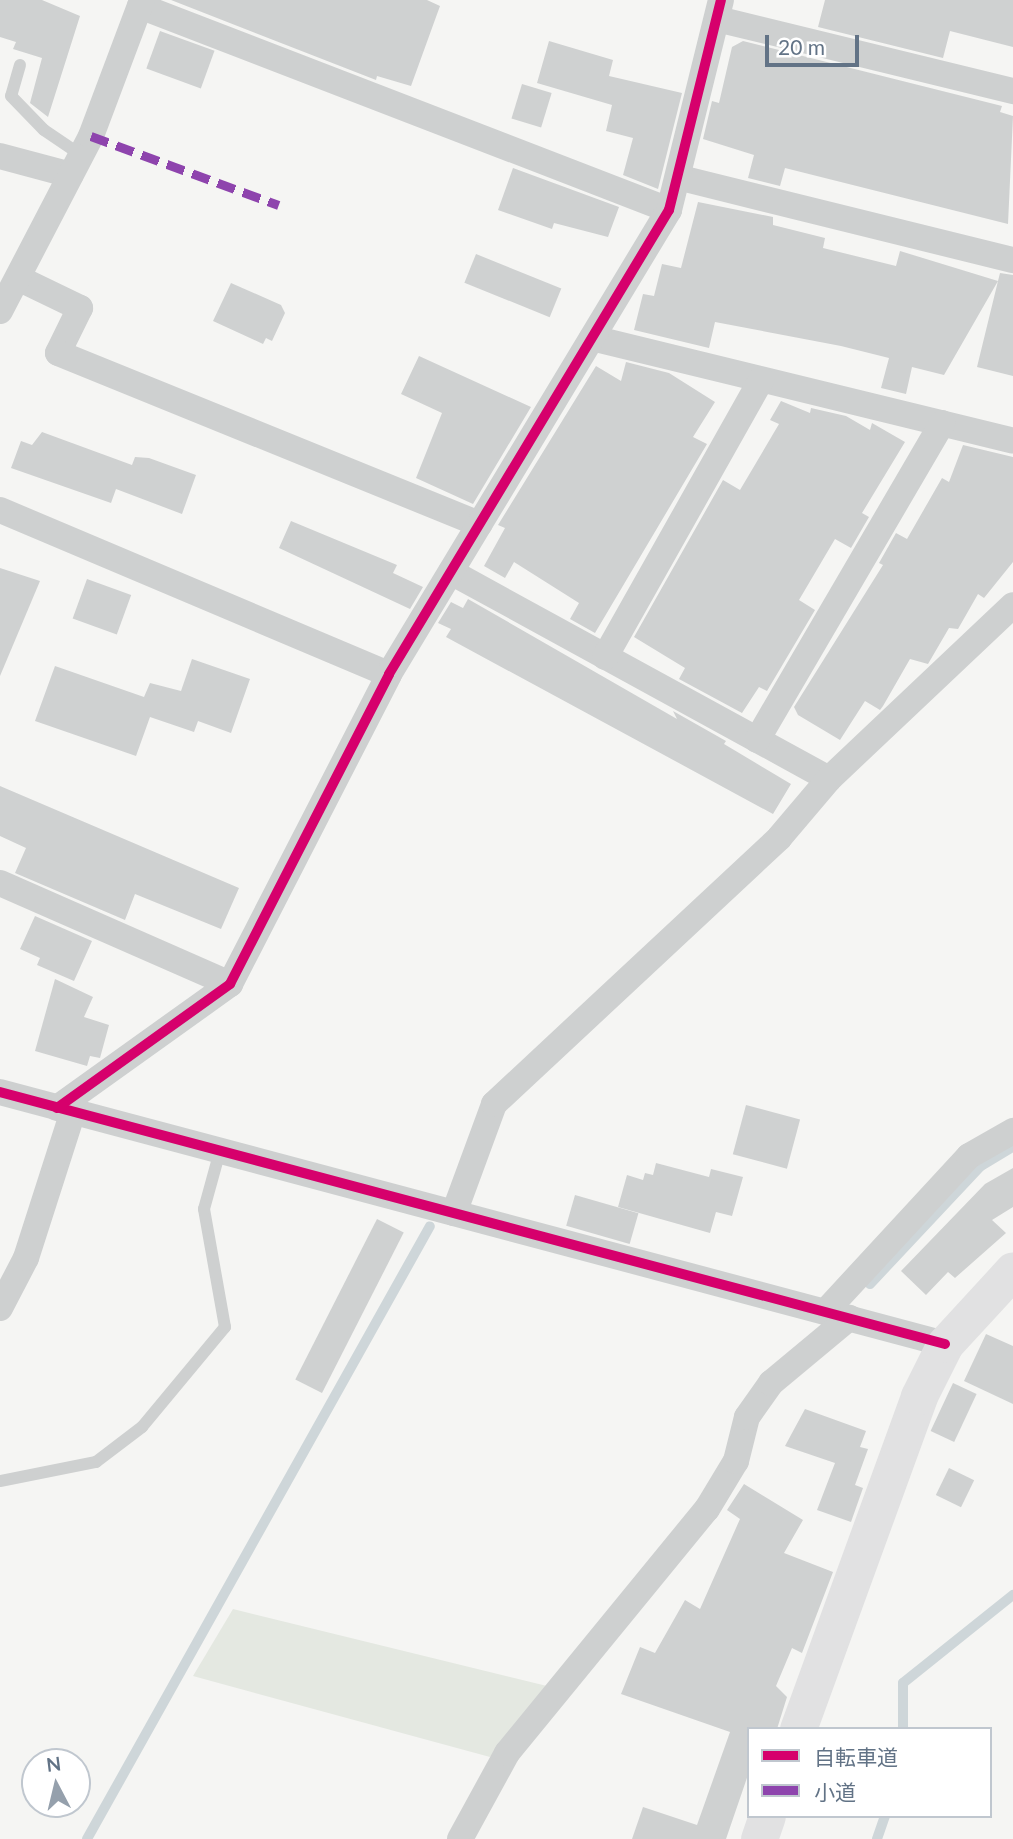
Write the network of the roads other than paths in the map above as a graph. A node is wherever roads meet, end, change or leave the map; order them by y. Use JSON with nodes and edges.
{"nodes":[{"id":1,"x":141,"y":3,"type":"edge"},
{"id":2,"x":719,"y":9,"type":"edge"},
{"id":3,"x":20,"y":65,"type":"dead end"},
{"id":4,"x":1013,"y":91,"type":"edge"},
{"id":5,"x":0,"y":156,"type":"edge"},
{"id":6,"x":76,"y":165,"type":"junction"},
{"id":7,"x":681,"y":178,"type":"junction"},
{"id":8,"x":669,"y":210,"type":"junction"},
{"id":9,"x":1013,"y":260,"type":"edge"},
{"id":10,"x":6,"y":297,"type":"edge"},
{"id":11,"x":592,"y":338,"type":"junction"},
{"id":12,"x":761,"y":380,"type":"junction"},
{"id":13,"x":942,"y":423,"type":"junction"},
{"id":14,"x":1013,"y":441,"type":"edge"},
{"id":15,"x":0,"y":510,"type":"edge"},
{"id":16,"x":480,"y":524,"type":"junction"},
{"id":17,"x":451,"y":572,"type":"junction"},
{"id":18,"x":1013,"y":606,"type":"edge"},
{"id":19,"x":605,"y":657,"type":"junction"},
{"id":20,"x":389,"y":674,"type":"junction"},
{"id":21,"x":757,"y":740,"type":"junction"},
{"id":22,"x":829,"y":779,"type":"junction"},
{"id":23,"x":0,"y":883,"type":"edge"},
{"id":24,"x":230,"y":984,"type":"junction"},
{"id":25,"x":0,"y":1092,"type":"edge"},
{"id":26,"x":65,"y":1110,"type":"junction"},
{"id":27,"x":1013,"y":1131,"type":"edge"},
{"id":28,"x":220,"y":1151,"type":"junction"},
{"id":29,"x":454,"y":1213,"type":"junction"},
{"id":30,"x":1013,"y":1270,"type":"edge"},
{"id":31,"x":0,"y":1308,"type":"edge"},
{"id":32,"x":837,"y":1315,"type":"junction"},
{"id":33,"x":945,"y":1344,"type":"junction"},
{"id":34,"x":0,"y":1482,"type":"edge"},
{"id":35,"x":799,"y":1727,"type":"edge"},
{"id":36,"x":766,"y":1818,"type":"edge"},
{"id":37,"x":460,"y":1839,"type":"edge"},
{"id":38,"x":759,"y":1839,"type":"edge"}],
"edges":[{"from":1,"to":6,"type":"street"},
{"from":1,"to":8,"type":"street"},
{"from":2,"to":4,"type":"street"},
{"from":2,"to":7,"type":"street"},
{"from":3,"to":6,"type":"lane"},
{"from":5,"to":6,"type":"street"},
{"from":6,"to":10,"type":"street"},
{"from":7,"to":8,"type":"street"},
{"from":7,"to":9,"type":"street"},
{"from":8,"to":11,"type":"street"},
{"from":10,"to":16,"type":"street"},
{"from":11,"to":12,"type":"street"},
{"from":11,"to":16,"type":"street"},
{"from":12,"to":13,"type":"street"},
{"from":12,"to":19,"type":"street"},
{"from":13,"to":14,"type":"street"},
{"from":13,"to":21,"type":"street"},
{"from":15,"to":20,"type":"street"},
{"from":16,"to":17,"type":"street"},
{"from":17,"to":19,"type":"street"},
{"from":17,"to":20,"type":"street"},
{"from":18,"to":22,"type":"street"},
{"from":19,"to":21,"type":"street"},
{"from":20,"to":24,"type":"street"},
{"from":21,"to":22,"type":"street"},
{"from":22,"to":29,"type":"street"},
{"from":23,"to":24,"type":"street"},
{"from":24,"to":26,"type":"street"},
{"from":25,"to":26,"type":"street"},
{"from":26,"to":28,"type":"street"},
{"from":26,"to":31,"type":"street"},
{"from":27,"to":32,"type":"street"},
{"from":28,"to":29,"type":"street"},
{"from":28,"to":34,"type":"lane"},
{"from":29,"to":32,"type":"street"},
{"from":30,"to":33,"type":"street"},
{"from":32,"to":33,"type":"street"},
{"from":32,"to":37,"type":"street"},
{"from":33,"to":35,"type":"street"},
{"from":36,"to":38,"type":"street"}]}
